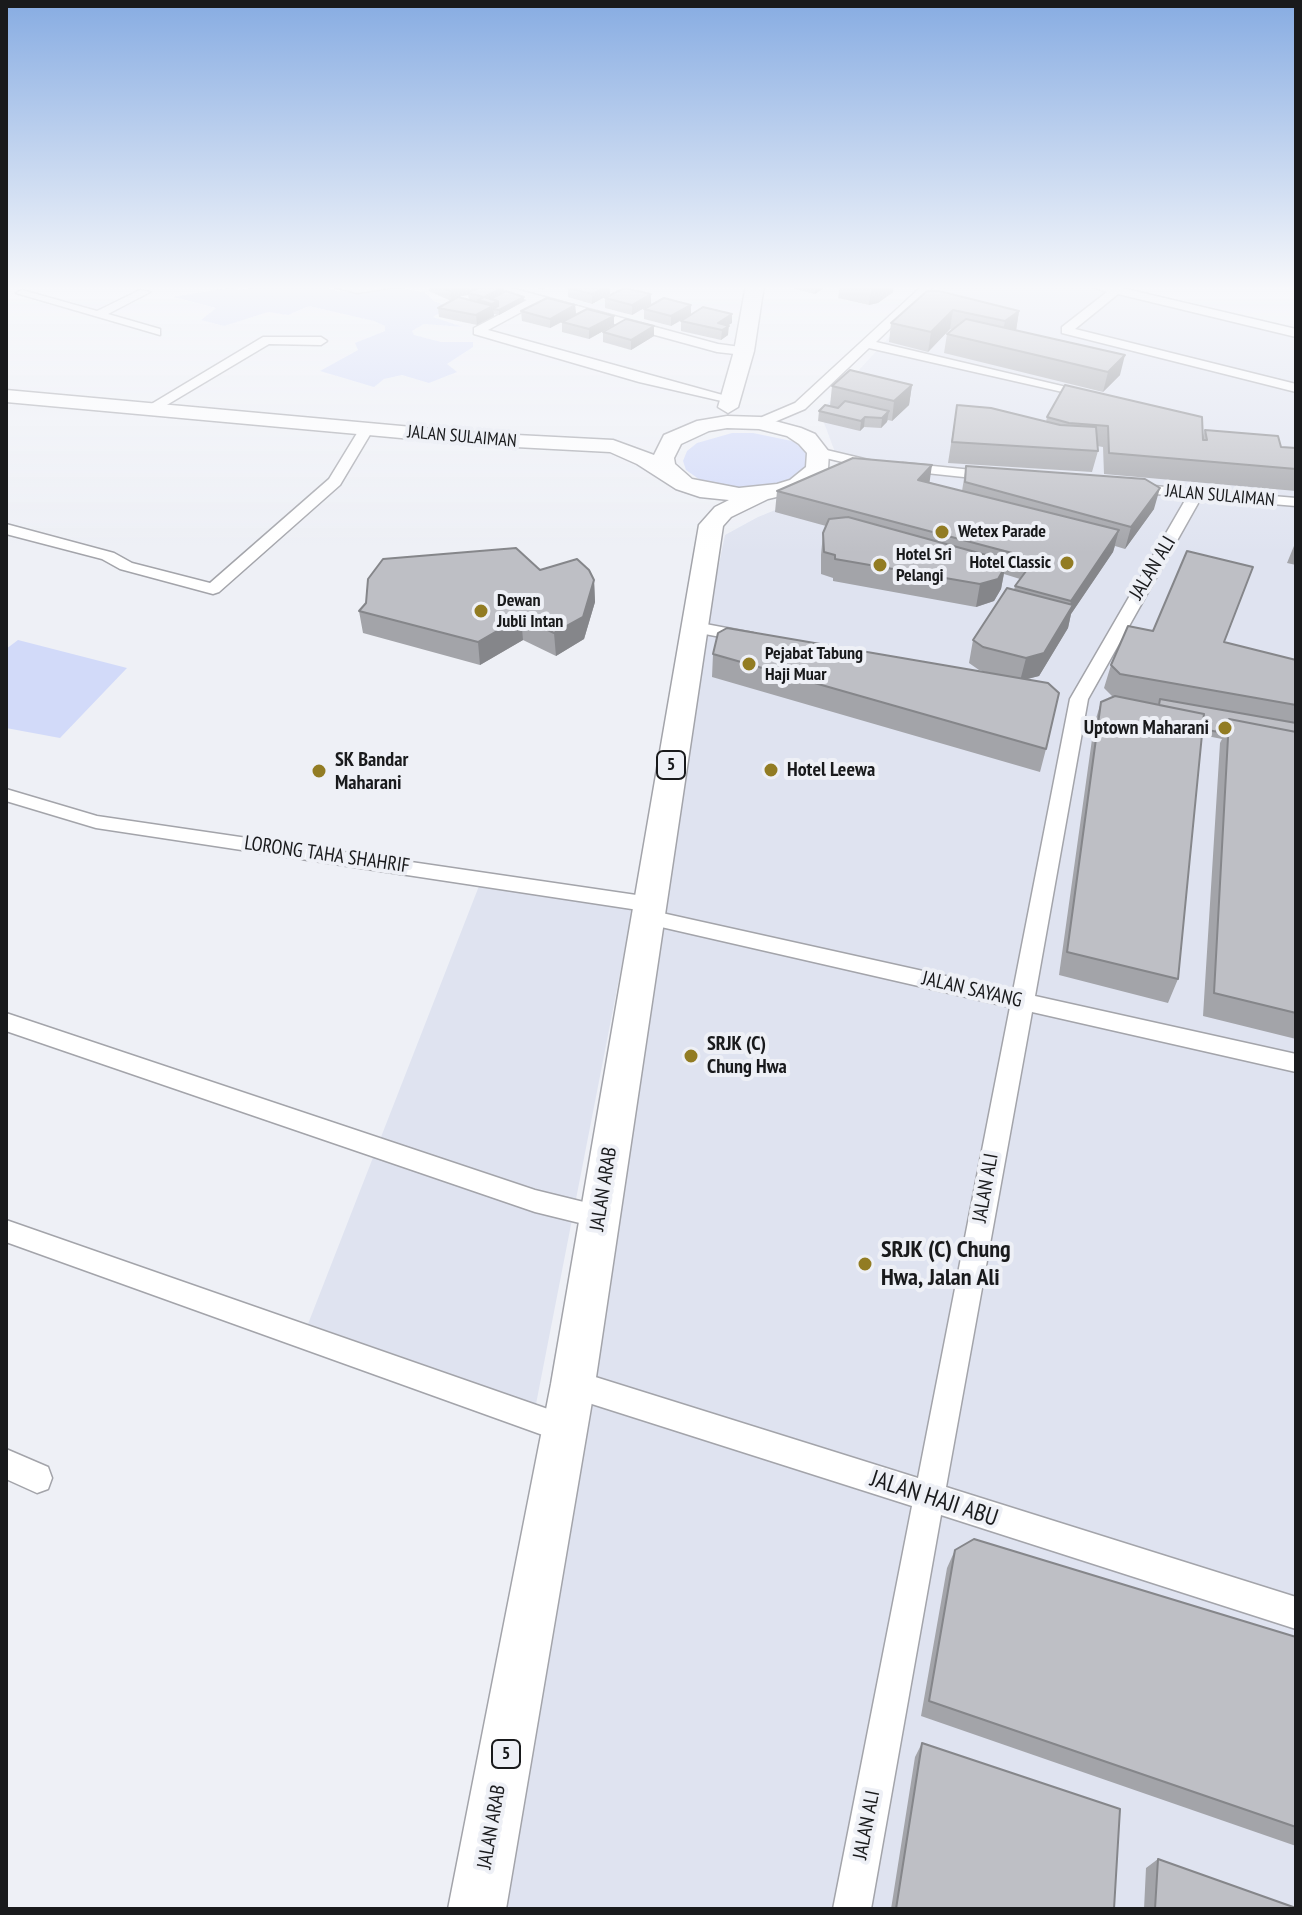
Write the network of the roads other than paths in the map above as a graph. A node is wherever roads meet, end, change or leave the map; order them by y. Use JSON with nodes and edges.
{"nodes":[{"id":1,"x":209,"y":374,"type":"edge"},
{"id":2,"x":628,"y":374,"type":"edge"},
{"id":3,"x":737,"y":374,"type":"edge"},
{"id":4,"x":835,"y":374,"type":"edge"},
{"id":5,"x":1002,"y":374,"type":"edge"},
{"id":6,"x":1242,"y":374,"type":"edge"},
{"id":7,"x":1296,"y":388,"type":"edge"},
{"id":8,"x":6,"y":396,"type":"edge"},
{"id":9,"x":1110,"y":399,"type":"edge"},
{"id":10,"x":729,"y":403,"type":"junction"},
{"id":11,"x":800,"y":406,"type":"junction"},
{"id":12,"x":150,"y":409,"type":"junction"},
{"id":13,"x":756,"y":422,"type":"junction"},
{"id":14,"x":704,"y":425,"type":"junction"},
{"id":15,"x":367,"y":428,"type":"junction"},
{"id":16,"x":672,"y":440,"type":"junction"},
{"id":17,"x":613,"y":446,"type":"junction"},
{"id":18,"x":812,"y":446,"type":"junction"},
{"id":19,"x":872,"y":465,"type":"junction"},
{"id":20,"x":811,"y":477,"type":"junction"},
{"id":21,"x":1012,"y":477,"type":"edge"},
{"id":22,"x":679,"y":479,"type":"junction"},
{"id":23,"x":1119,"y":487,"type":"edge"},
{"id":24,"x":760,"y":494,"type":"junction"},
{"id":25,"x":1196,"y":494,"type":"junction"},
{"id":26,"x":1296,"y":502,"type":"edge"},
{"id":27,"x":711,"y":525,"type":"junction"},
{"id":28,"x":6,"y":529,"type":"edge"},
{"id":29,"x":695,"y":627,"type":"junction"},
{"id":30,"x":758,"y":639,"type":"edge"},
{"id":31,"x":6,"y":795,"type":"edge"},
{"id":32,"x":649,"y":910,"type":"junction"},
{"id":33,"x":1021,"y":1001,"type":"junction"},
{"id":34,"x":6,"y":1022,"type":"edge"},
{"id":35,"x":1296,"y":1063,"type":"edge"},
{"id":36,"x":600,"y":1217,"type":"junction"},
{"id":37,"x":10,"y":1238,"type":"edge"},
{"id":38,"x":569,"y":1407,"type":"junction"},
{"id":39,"x":6,"y":1464,"type":"edge"},
{"id":40,"x":37,"y":1478,"type":"dead end"},
{"id":41,"x":929,"y":1497,"type":"junction"},
{"id":42,"x":1296,"y":1613,"type":"edge"},
{"id":43,"x":477,"y":1909,"type":"edge"},
{"id":44,"x":852,"y":1909,"type":"edge"}],
"edges":[{"from":1,"to":12,"type":"street"},
{"from":2,"to":10,"type":"street"},
{"from":3,"to":10,"type":"main road"},
{"from":4,"to":11,"type":"street"},
{"from":5,"to":9,"type":"street"},
{"from":6,"to":7,"type":"street"},
{"from":8,"to":12,"type":"main road","name":"JALAN SULAIMAN"},
{"from":10,"to":13,"type":"main road"},
{"from":10,"to":14,"type":"main road"},
{"from":11,"to":13,"type":"street"},
{"from":11,"to":18,"type":"street"},
{"from":12,"to":15,"type":"main road","name":"JALAN SULAIMAN"},
{"from":13,"to":14,"type":"main road"},
{"from":13,"to":18,"type":"main road"},
{"from":14,"to":16,"type":"main road"},
{"from":15,"to":17,"type":"main road","name":"JALAN SULAIMAN"},
{"from":15,"to":28,"type":"street"},
{"from":16,"to":17,"type":"main road"},
{"from":16,"to":22,"type":"main road"},
{"from":17,"to":22,"type":"main road","name":"JALAN SULAIMAN"},
{"from":18,"to":19,"type":"street"},
{"from":18,"to":20,"type":"main road"},
{"from":19,"to":20,"type":"street"},
{"from":19,"to":21,"type":"street"},
{"from":20,"to":24,"type":"main road"},
{"from":22,"to":24,"type":"main road"},
{"from":22,"to":27,"type":"main road"},
{"from":23,"to":25,"type":"street","name":"JALAN SULAIMAN"},
{"from":24,"to":27,"type":"main road"},
{"from":25,"to":26,"type":"street","name":"JALAN SULAIMAN"},
{"from":25,"to":33,"type":"street","name":"JALAN ALI"},
{"from":27,"to":29,"type":"main road","name":"JALAN ARAB","number":"5"},
{"from":29,"to":30,"type":"street"},
{"from":29,"to":32,"type":"main road","name":"JALAN ARAB","number":"5"},
{"from":31,"to":32,"type":"street","name":"LORONG TAHA SHAHRIF"},
{"from":32,"to":33,"type":"street","name":"JALAN SAYANG"},
{"from":32,"to":36,"type":"main road","name":"JALAN ARAB","number":"5"},
{"from":33,"to":35,"type":"street","name":"JALAN SAYANG"},
{"from":33,"to":41,"type":"street","name":"JALAN ALI"},
{"from":34,"to":36,"type":"street"},
{"from":36,"to":38,"type":"main road","name":"JALAN ARAB","number":"5"},
{"from":37,"to":38,"type":"street","name":"JALAN HAJI ABU"},
{"from":38,"to":41,"type":"street","name":"JALAN HAJI ABU"},
{"from":38,"to":43,"type":"main road","name":"JALAN ARAB","number":"5"},
{"from":39,"to":40,"type":"street"},
{"from":41,"to":42,"type":"street","name":"JALAN HAJI ABU"},
{"from":41,"to":44,"type":"street","name":"JALAN ALI"}]}
